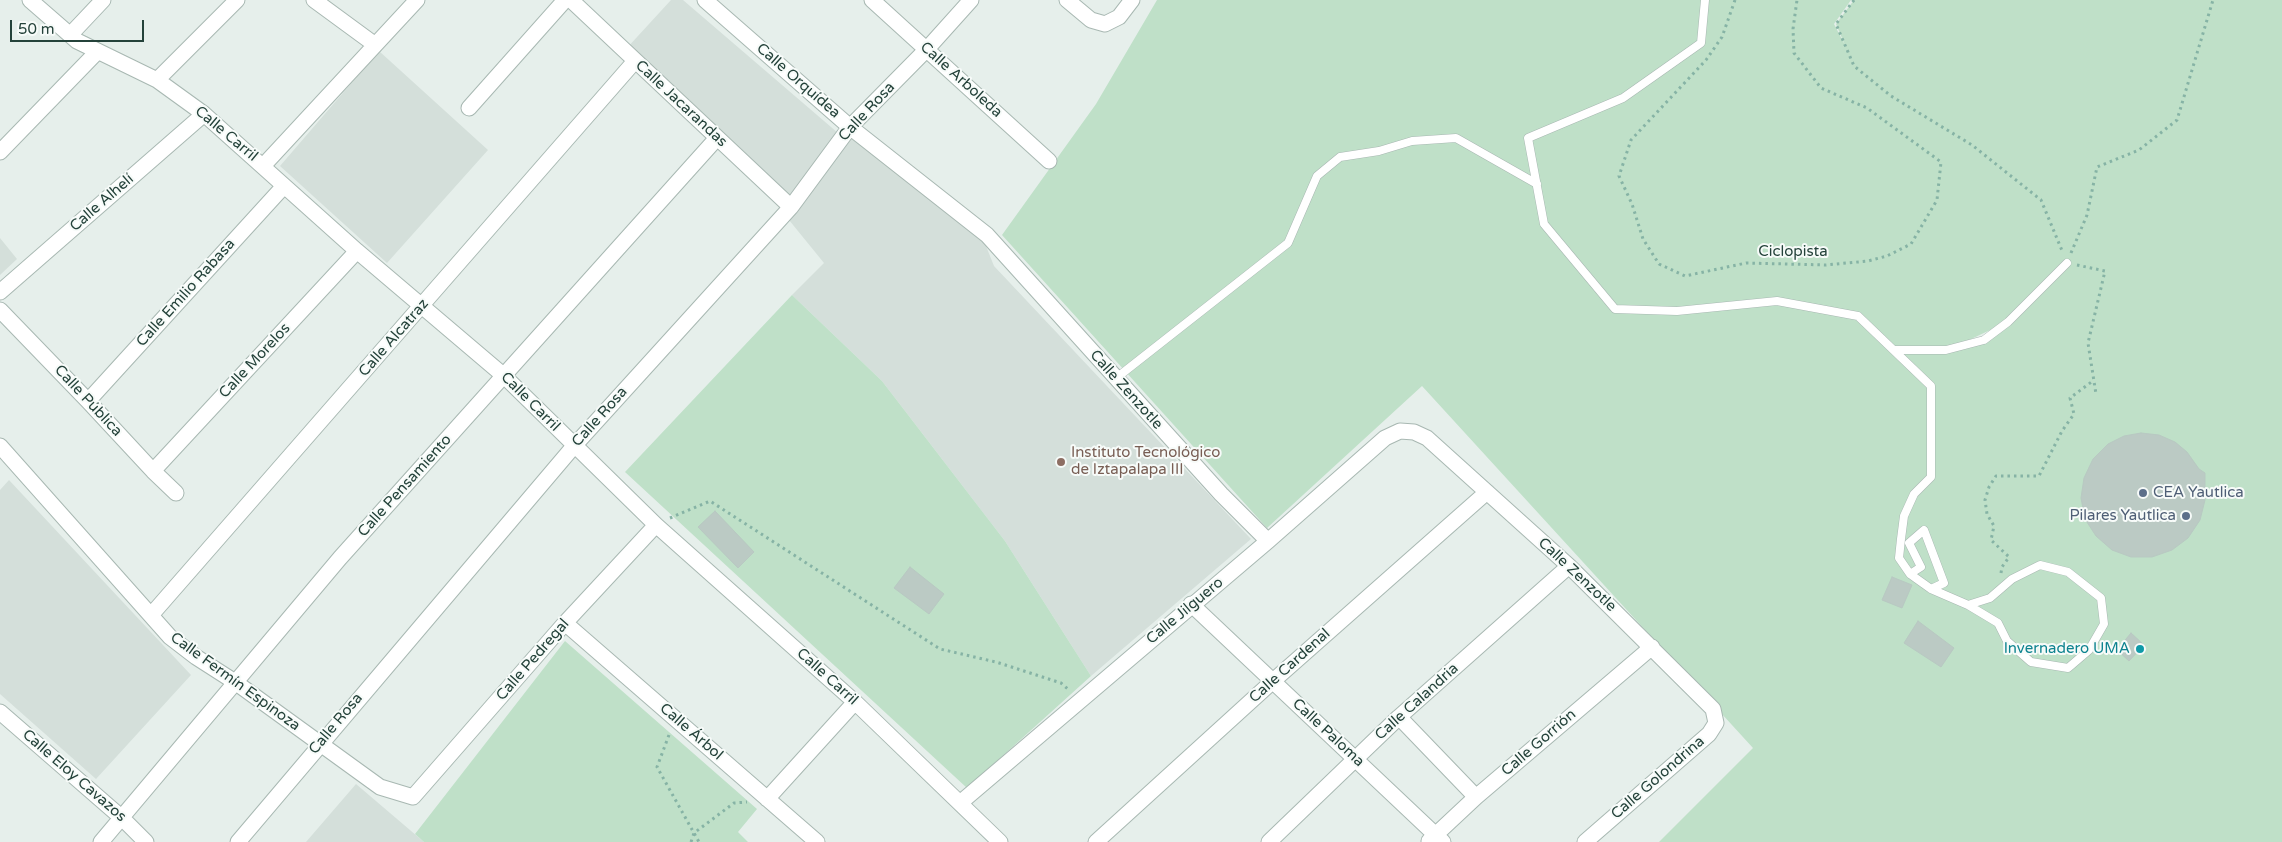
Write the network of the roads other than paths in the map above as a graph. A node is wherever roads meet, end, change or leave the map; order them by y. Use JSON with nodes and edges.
{"nodes":[{"id":1,"x":30,"y":0,"type":"edge"},
{"id":2,"x":103,"y":0,"type":"edge"},
{"id":3,"x":237,"y":0,"type":"edge"},
{"id":4,"x":314,"y":0,"type":"edge"},
{"id":5,"x":417,"y":0,"type":"edge"},
{"id":6,"x":565,"y":0,"type":"edge"},
{"id":7,"x":571,"y":0,"type":"edge"},
{"id":8,"x":706,"y":0,"type":"edge"},
{"id":9,"x":872,"y":0,"type":"edge"},
{"id":10,"x":971,"y":0,"type":"edge"},
{"id":11,"x":1067,"y":0,"type":"edge"},
{"id":12,"x":1132,"y":0,"type":"edge"},
{"id":13,"x":1705,"y":0,"type":"edge"},
{"id":14,"x":70,"y":35,"type":"junction"},
{"id":15,"x":374,"y":44,"type":"junction"},
{"id":16,"x":927,"y":49,"type":"junction"},
{"id":17,"x":98,"y":52,"type":"junction"},
{"id":18,"x":636,"y":61,"type":"junction"},
{"id":19,"x":157,"y":80,"type":"junction"},
{"id":20,"x":469,"y":108,"type":"dead end"},
{"id":21,"x":204,"y":114,"type":"junction"},
{"id":22,"x":850,"y":127,"type":"junction"},
{"id":23,"x":717,"y":138,"type":"junction"},
{"id":24,"x":0,"y":152,"type":"edge"},
{"id":25,"x":1049,"y":161,"type":"dead end"},
{"id":26,"x":263,"y":166,"type":"junction"},
{"id":27,"x":1537,"y":184,"type":"junction"},
{"id":28,"x":284,"y":186,"type":"junction"},
{"id":29,"x":790,"y":207,"type":"junction"},
{"id":30,"x":987,"y":236,"type":"joint"},
{"id":31,"x":357,"y":251,"type":"junction"},
{"id":32,"x":2067,"y":263,"type":"road end"},
{"id":33,"x":0,"y":292,"type":"edge"},
{"id":34,"x":422,"y":305,"type":"junction"},
{"id":35,"x":0,"y":310,"type":"edge"},
{"id":36,"x":1894,"y":350,"type":"junction"},
{"id":37,"x":504,"y":375,"type":"junction"},
{"id":38,"x":1116,"y":379,"type":"junction"},
{"id":39,"x":88,"y":401,"type":"junction"},
{"id":40,"x":1414,"y":432,"type":"joint"},
{"id":41,"x":0,"y":446,"type":"edge"},
{"id":42,"x":574,"y":446,"type":"junction"},
{"id":43,"x":152,"y":471,"type":"junction"},
{"id":44,"x":1487,"y":492,"type":"junction"},
{"id":45,"x":176,"y":493,"type":"dead end"},
{"id":46,"x":656,"y":525,"type":"junction"},
{"id":47,"x":1268,"y":541,"type":"junction"},
{"id":48,"x":1569,"y":566,"type":"junction"},
{"id":49,"x":1910,"y":574,"type":"junction"},
{"id":50,"x":1931,"y":589,"type":"junction"},
{"id":51,"x":1191,"y":604,"type":"junction"},
{"id":52,"x":1968,"y":605,"type":"junction"},
{"id":53,"x":152,"y":614,"type":"junction"},
{"id":54,"x":565,"y":623,"type":"junction"},
{"id":55,"x":1652,"y":647,"type":"junction"},
{"id":56,"x":1273,"y":681,"type":"junction"},
{"id":57,"x":234,"y":682,"type":"junction"},
{"id":58,"x":855,"y":702,"type":"junction"},
{"id":59,"x":0,"y":712,"type":"edge"},
{"id":60,"x":1399,"y":717,"type":"junction"},
{"id":61,"x":1709,"y":734,"type":"joint"},
{"id":62,"x":320,"y":743,"type":"junction"},
{"id":63,"x":1356,"y":758,"type":"junction"},
{"id":64,"x":413,"y":797,"type":"joint"},
{"id":65,"x":1476,"y":797,"type":"junction"},
{"id":66,"x":767,"y":799,"type":"junction"},
{"id":67,"x":960,"y":803,"type":"junction"},
{"id":68,"x":122,"y":818,"type":"junction"},
{"id":69,"x":1435,"y":840,"type":"edge"},
{"id":70,"x":101,"y":842,"type":"edge"},
{"id":71,"x":146,"y":842,"type":"edge"},
{"id":72,"x":238,"y":842,"type":"edge"},
{"id":73,"x":817,"y":842,"type":"edge"},
{"id":74,"x":1000,"y":842,"type":"edge"},
{"id":75,"x":1096,"y":842,"type":"edge"},
{"id":76,"x":1269,"y":842,"type":"edge"},
{"id":77,"x":1585,"y":842,"type":"edge"}],
"edges":[{"from":1,"to":14,"type":"street","name":"Calle Carril"},
{"from":2,"to":14,"type":"street"},
{"from":3,"to":19,"type":"street"},
{"from":4,"to":15,"type":"street"},
{"from":5,"to":15,"type":"street"},
{"from":6,"to":20,"type":"street"},
{"from":7,"to":18,"type":"street","name":"Calle Jacarandas"},
{"from":8,"to":22,"type":"street","name":"Calle Orquídea"},
{"from":9,"to":16,"type":"street","name":"Calle Arboleda"},
{"from":10,"to":16,"type":"street","name":"Calle Rosa"},
{"from":11,"to":12,"type":"street"},
{"from":13,"to":27,"type":"lane"},
{"from":14,"to":17,"type":"street","name":"Calle Carril"},
{"from":15,"to":26,"type":"street"},
{"from":16,"to":22,"type":"street","name":"Calle Rosa"},
{"from":16,"to":25,"type":"street","name":"Calle Arboleda"},
{"from":17,"to":19,"type":"street","name":"Calle Carril"},
{"from":17,"to":24,"type":"street"},
{"from":18,"to":23,"type":"street","name":"Calle Jacarandas"},
{"from":18,"to":34,"type":"street","name":"Calle Alcatraz"},
{"from":19,"to":21,"type":"street","name":"Calle Carril"},
{"from":21,"to":26,"type":"street","name":"Calle Carril"},
{"from":21,"to":33,"type":"street","name":"Calle Alhelí"},
{"from":22,"to":29,"type":"street","name":"Calle Rosa"},
{"from":22,"to":30,"type":"street","name":"Calle Orquídea"},
{"from":23,"to":29,"type":"street","name":"Calle Jacarandas"},
{"from":23,"to":37,"type":"street","name":"Calle Pensamiento"},
{"from":26,"to":28,"type":"street","name":"Calle Carril"},
{"from":27,"to":36,"type":"lane"},
{"from":27,"to":38,"type":"lane"},
{"from":28,"to":31,"type":"street","name":"Calle Carril"},
{"from":28,"to":39,"type":"street","name":"Calle Emilio Rabasa"},
{"from":29,"to":42,"type":"street","name":"Calle Rosa"},
{"from":30,"to":38,"type":"street","name":"Calle Zenzotle"},
{"from":31,"to":34,"type":"street","name":"Calle Carril"},
{"from":31,"to":43,"type":"street","name":"Calle Morelos"},
{"from":32,"to":36,"type":"lane"},
{"from":34,"to":37,"type":"street","name":"Calle Carril"},
{"from":34,"to":53,"type":"street","name":"Calle Alcatraz"},
{"from":35,"to":39,"type":"street","name":"Calle Pública"},
{"from":36,"to":49,"type":"lane"},
{"from":37,"to":42,"type":"street","name":"Calle Carril"},
{"from":37,"to":57,"type":"street","name":"Calle Pensamiento"},
{"from":38,"to":47,"type":"street","name":"Calle Zenzotle"},
{"from":39,"to":43,"type":"street","name":"Calle Pública"},
{"from":40,"to":44,"type":"street","name":"Calle Zenzotle"},
{"from":40,"to":47,"type":"street","name":"Calle Jilguero"},
{"from":41,"to":53,"type":"street","name":"Calle Fermín Espinoza"},
{"from":42,"to":46,"type":"street","name":"Calle Carril"},
{"from":42,"to":62,"type":"street","name":"Calle Rosa"},
{"from":43,"to":45,"type":"street","name":"Calle Pública"},
{"from":44,"to":48,"type":"street","name":"Calle Zenzotle"},
{"from":44,"to":56,"type":"street","name":"Calle Cardenal"},
{"from":46,"to":54,"type":"street","name":"Calle Pedregal"},
{"from":46,"to":58,"type":"street","name":"Calle Carril"},
{"from":47,"to":51,"type":"street","name":"Calle Jilguero"},
{"from":48,"to":55,"type":"street","name":"Calle Zenzotle"},
{"from":48,"to":60,"type":"street","name":"Calle Calandria"},
{"from":49,"to":50,"type":"lane"},
{"from":49,"to":50,"type":"lane"},
{"from":50,"to":52,"type":"lane"},
{"from":51,"to":56,"type":"street","name":"Calle Paloma"},
{"from":51,"to":67,"type":"street","name":"Calle Jilguero"},
{"from":52,"to":52,"type":"lane"},
{"from":53,"to":57,"type":"street","name":"Calle Fermín Espinoza"},
{"from":54,"to":64,"type":"street","name":"Calle Pedregal"},
{"from":54,"to":66,"type":"street","name":"Calle Árbol"},
{"from":55,"to":61,"type":"street","name":"Calle Zenzotle"},
{"from":55,"to":65,"type":"street","name":"Calle Gorrión"},
{"from":56,"to":63,"type":"street","name":"Calle Paloma"},
{"from":56,"to":75,"type":"street","name":"Calle Cardenal"},
{"from":57,"to":62,"type":"street","name":"Calle Fermín Espinoza"},
{"from":57,"to":68,"type":"street","name":"Calle Pensamiento"},
{"from":58,"to":66,"type":"street"},
{"from":58,"to":67,"type":"street","name":"Calle Carril"},
{"from":59,"to":68,"type":"street","name":"Calle Eloy Cavazos"},
{"from":60,"to":63,"type":"street","name":"Calle Calandria"},
{"from":60,"to":65,"type":"street"},
{"from":61,"to":77,"type":"street","name":"Calle Golondrina"},
{"from":62,"to":64,"type":"street","name":"Calle Fermín Espinoza"},
{"from":62,"to":72,"type":"street","name":"Calle Rosa"},
{"from":63,"to":69,"type":"street","name":"Calle Paloma"},
{"from":63,"to":76,"type":"street","name":"Calle Calandria"},
{"from":65,"to":69,"type":"street","name":"Calle Gorrión"},
{"from":66,"to":73,"type":"street","name":"Calle Árbol"},
{"from":67,"to":74,"type":"street","name":"Calle Carril"},
{"from":68,"to":70,"type":"street","name":"Calle Pensamiento"},
{"from":68,"to":71,"type":"street","name":"Calle Eloy Cavazos"}]}
